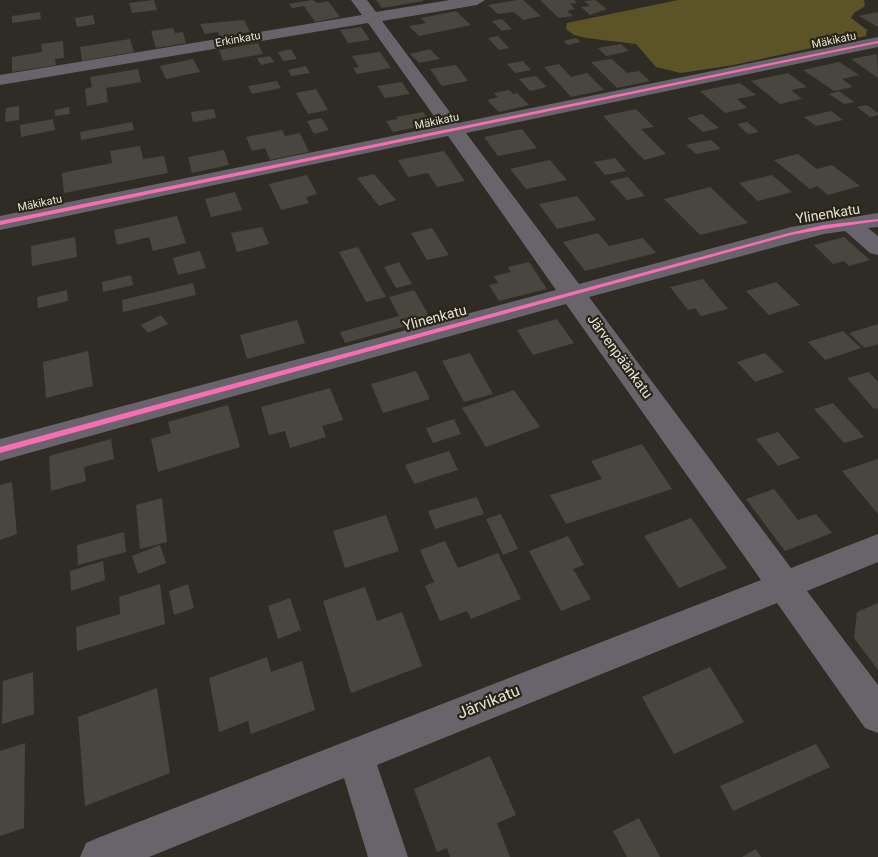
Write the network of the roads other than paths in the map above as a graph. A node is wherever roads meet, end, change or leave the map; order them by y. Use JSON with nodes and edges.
{"nodes":[{"id":1,"x":477,"y":0,"type":"edge"},
{"id":2,"x":366,"y":9,"type":"edge"},
{"id":3,"x":878,"y":42,"type":"edge"},
{"id":4,"x":0,"y":80,"type":"edge"},
{"id":5,"x":452,"y":128,"type":"junction"},
{"id":6,"x":878,"y":220,"type":"edge"},
{"id":7,"x":0,"y":223,"type":"edge"},
{"id":8,"x":850,"y":224,"type":"junction"},
{"id":9,"x":878,"y":248,"type":"edge"},
{"id":10,"x":574,"y":295,"type":"junction"},
{"id":11,"x":0,"y":450,"type":"edge"},
{"id":12,"x":878,"y":548,"type":"edge"},
{"id":13,"x":784,"y":585,"type":"junction"},
{"id":14,"x":878,"y":715,"type":"edge"},
{"id":15,"x":356,"y":756,"type":"junction"},
{"id":16,"x":100,"y":857,"type":"edge"},
{"id":17,"x":388,"y":857,"type":"edge"}],
"edges":[{"from":1,"to":2,"type":"street","name":"Erkinkatu"},
{"from":2,"to":4,"type":"street","name":"Erkinkatu"},
{"from":2,"to":5,"type":"street","name":"Järvenpäänkatu"},
{"from":3,"to":5,"type":"street","name":"Mäkikatu"},
{"from":5,"to":7,"type":"street","name":"Mäkikatu"},
{"from":5,"to":10,"type":"street","name":"Järvenpäänkatu"},
{"from":6,"to":8,"type":"street","name":"Ylinenkatu"},
{"from":8,"to":9,"type":"street"},
{"from":8,"to":10,"type":"street","name":"Ylinenkatu"},
{"from":10,"to":11,"type":"street","name":"Ylinenkatu"},
{"from":10,"to":13,"type":"street","name":"Järvenpäänkatu"},
{"from":12,"to":13,"type":"street","name":"Järvikatu"},
{"from":13,"to":14,"type":"street","name":"Järvenpäänkatu"},
{"from":13,"to":15,"type":"street","name":"Järvikatu"},
{"from":15,"to":16,"type":"street","name":"Järvikatu"},
{"from":15,"to":17,"type":"street"}]}
